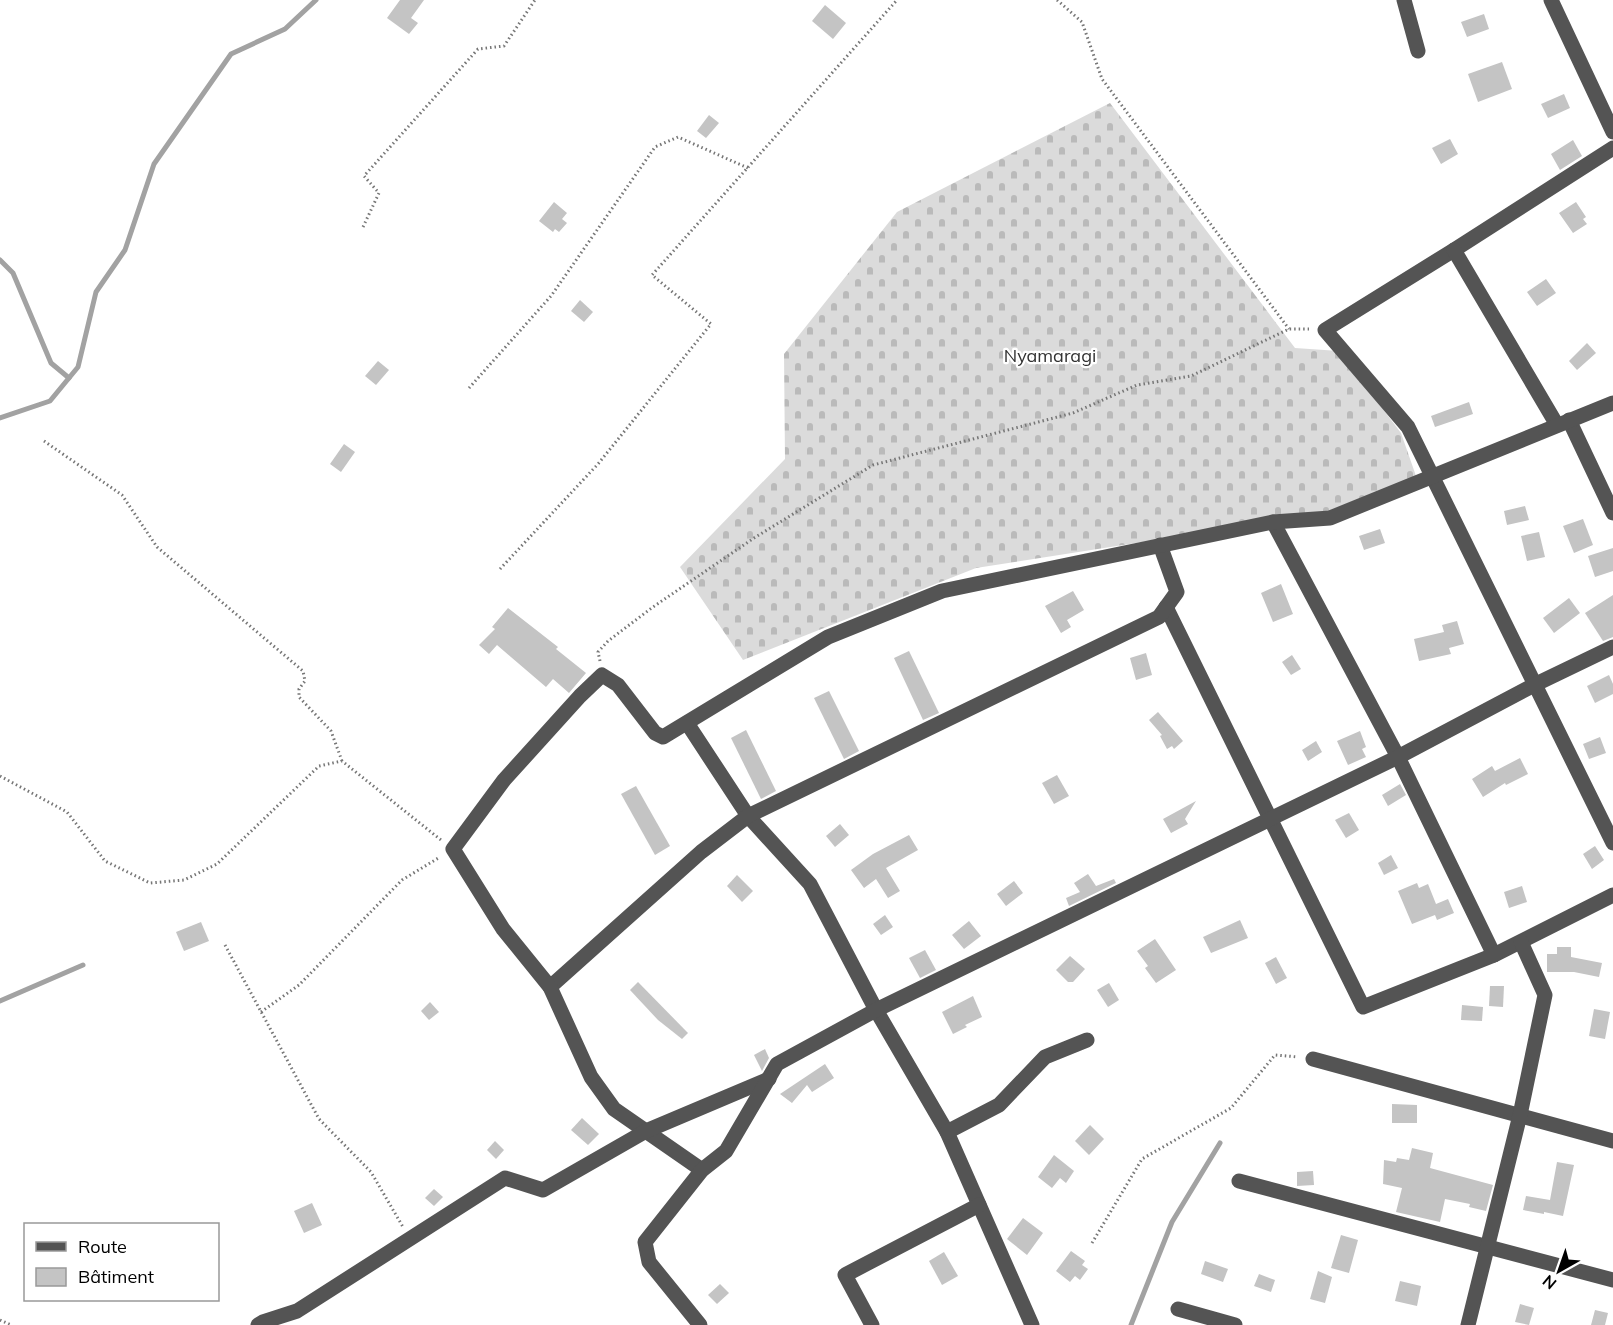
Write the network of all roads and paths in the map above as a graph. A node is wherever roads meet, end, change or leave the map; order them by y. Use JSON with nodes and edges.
{"nodes":[{"id":1,"x":535,"y":0,"type":"edge"},
{"id":2,"x":897,"y":0,"type":"edge"},
{"id":3,"x":1057,"y":0,"type":"edge"},
{"id":4,"x":1404,"y":0,"type":"edge"},
{"id":5,"x":1551,"y":0,"type":"edge"},
{"id":6,"x":1418,"y":51,"type":"dead end"},
{"id":7,"x":1608,"y":105,"type":"edge"},
{"id":8,"x":1613,"y":132,"type":"edge"},
{"id":9,"x":1613,"y":148,"type":"edge"},
{"id":10,"x":748,"y":168,"type":"junction"},
{"id":11,"x":363,"y":227,"type":"dead end"},
{"id":12,"x":1454,"y":250,"type":"junction"},
{"id":13,"x":1289,"y":329,"type":"junction"},
{"id":14,"x":1325,"y":330,"type":"junction"},
{"id":15,"x":469,"y":387,"type":"dead end"},
{"id":16,"x":1613,"y":403,"type":"edge"},
{"id":17,"x":1563,"y":423,"type":"junction"},
{"id":18,"x":44,"y":441,"type":"dead end"},
{"id":19,"x":1433,"y":477,"type":"junction"},
{"id":20,"x":1613,"y":513,"type":"edge"},
{"id":21,"x":1273,"y":522,"type":"junction"},
{"id":22,"x":1160,"y":545,"type":"junction"},
{"id":23,"x":500,"y":568,"type":"dead end"},
{"id":24,"x":1166,"y":607,"type":"junction"},
{"id":25,"x":1613,"y":647,"type":"edge"},
{"id":26,"x":602,"y":675,"type":"junction"},
{"id":27,"x":1534,"y":685,"type":"junction"},
{"id":28,"x":687,"y":723,"type":"junction"},
{"id":29,"x":1398,"y":757,"type":"junction"},
{"id":30,"x":342,"y":761,"type":"junction"},
{"id":31,"x":0,"y":776,"type":"edge"},
{"id":32,"x":748,"y":816,"type":"junction"},
{"id":33,"x":1270,"y":819,"type":"junction"},
{"id":34,"x":1613,"y":843,"type":"edge"},
{"id":35,"x":453,"y":849,"type":"junction"},
{"id":36,"x":1613,"y":895,"type":"edge"},
{"id":37,"x":1521,"y":942,"type":"junction"},
{"id":38,"x":225,"y":945,"type":"dead end"},
{"id":39,"x":1494,"y":956,"type":"junction"},
{"id":40,"x":550,"y":987,"type":"junction"},
{"id":41,"x":876,"y":1010,"type":"junction"},
{"id":42,"x":261,"y":1012,"type":"junction"},
{"id":43,"x":1088,"y":1040,"type":"dead end"},
{"id":44,"x":1313,"y":1059,"type":"joint"},
{"id":45,"x":768,"y":1079,"type":"junction"},
{"id":46,"x":1520,"y":1115,"type":"junction"},
{"id":47,"x":646,"y":1131,"type":"junction"},
{"id":48,"x":947,"y":1132,"type":"junction"},
{"id":49,"x":1613,"y":1141,"type":"edge"},
{"id":50,"x":702,"y":1170,"type":"junction"},
{"id":51,"x":1239,"y":1181,"type":"dead end"},
{"id":52,"x":979,"y":1205,"type":"junction"},
{"id":53,"x":409,"y":1239,"type":"junction"},
{"id":54,"x":1092,"y":1242,"type":"dead end"},
{"id":55,"x":1488,"y":1247,"type":"junction"},
{"id":56,"x":1613,"y":1280,"type":"edge"},
{"id":57,"x":1178,"y":1309,"type":"dead end"},
{"id":58,"x":0,"y":1320,"type":"edge"},
{"id":59,"x":11,"y":1325,"type":"edge"},
{"id":60,"x":258,"y":1325,"type":"edge"},
{"id":61,"x":700,"y":1325,"type":"edge"},
{"id":62,"x":872,"y":1325,"type":"edge"},
{"id":63,"x":1032,"y":1325,"type":"edge"},
{"id":64,"x":1235,"y":1325,"type":"edge"},
{"id":65,"x":1468,"y":1325,"type":"edge"}],
"edges":[{"from":1,"to":11,"type":"path"},
{"from":2,"to":10,"type":"path"},
{"from":3,"to":13,"type":"path"},
{"from":4,"to":6,"type":"street"},
{"from":5,"to":7,"type":"street"},
{"from":7,"to":8,"type":"street"},
{"from":9,"to":12,"type":"street"},
{"from":10,"to":15,"type":"path"},
{"from":10,"to":23,"type":"path"},
{"from":12,"to":14,"type":"street"},
{"from":12,"to":17,"type":"street"},
{"from":13,"to":14,"type":"path"},
{"from":13,"to":26,"type":"path"},
{"from":14,"to":19,"type":"street"},
{"from":16,"to":17,"type":"street"},
{"from":17,"to":19,"type":"street"},
{"from":17,"to":20,"type":"street"},
{"from":18,"to":30,"type":"path"},
{"from":19,"to":21,"type":"street"},
{"from":19,"to":27,"type":"street"},
{"from":21,"to":22,"type":"street"},
{"from":21,"to":29,"type":"street"},
{"from":22,"to":24,"type":"street"},
{"from":22,"to":28,"type":"street"},
{"from":24,"to":32,"type":"street"},
{"from":24,"to":33,"type":"street"},
{"from":25,"to":27,"type":"street"},
{"from":26,"to":28,"type":"street"},
{"from":26,"to":35,"type":"street"},
{"from":27,"to":29,"type":"street"},
{"from":27,"to":34,"type":"street"},
{"from":28,"to":32,"type":"street"},
{"from":29,"to":33,"type":"street"},
{"from":29,"to":39,"type":"street"},
{"from":30,"to":31,"type":"path"},
{"from":30,"to":35,"type":"path"},
{"from":32,"to":40,"type":"street"},
{"from":32,"to":41,"type":"street"},
{"from":33,"to":39,"type":"street"},
{"from":33,"to":41,"type":"street"},
{"from":35,"to":40,"type":"street"},
{"from":35,"to":42,"type":"path"},
{"from":36,"to":37,"type":"street"},
{"from":37,"to":39,"type":"street"},
{"from":37,"to":46,"type":"street"},
{"from":38,"to":42,"type":"path"},
{"from":40,"to":47,"type":"street"},
{"from":41,"to":45,"type":"street"},
{"from":41,"to":48,"type":"street"},
{"from":42,"to":53,"type":"path"},
{"from":43,"to":48,"type":"street"},
{"from":44,"to":46,"type":"street"},
{"from":44,"to":54,"type":"path"},
{"from":45,"to":47,"type":"street"},
{"from":45,"to":50,"type":"street"},
{"from":46,"to":49,"type":"street"},
{"from":46,"to":55,"type":"street"},
{"from":47,"to":50,"type":"street"},
{"from":47,"to":53,"type":"street"},
{"from":48,"to":52,"type":"street"},
{"from":50,"to":61,"type":"street"},
{"from":51,"to":55,"type":"street"},
{"from":52,"to":62,"type":"street"},
{"from":52,"to":63,"type":"street"},
{"from":53,"to":60,"type":"street"},
{"from":55,"to":56,"type":"street"},
{"from":55,"to":65,"type":"street"},
{"from":57,"to":64,"type":"street"},
{"from":58,"to":59,"type":"path"}]}
